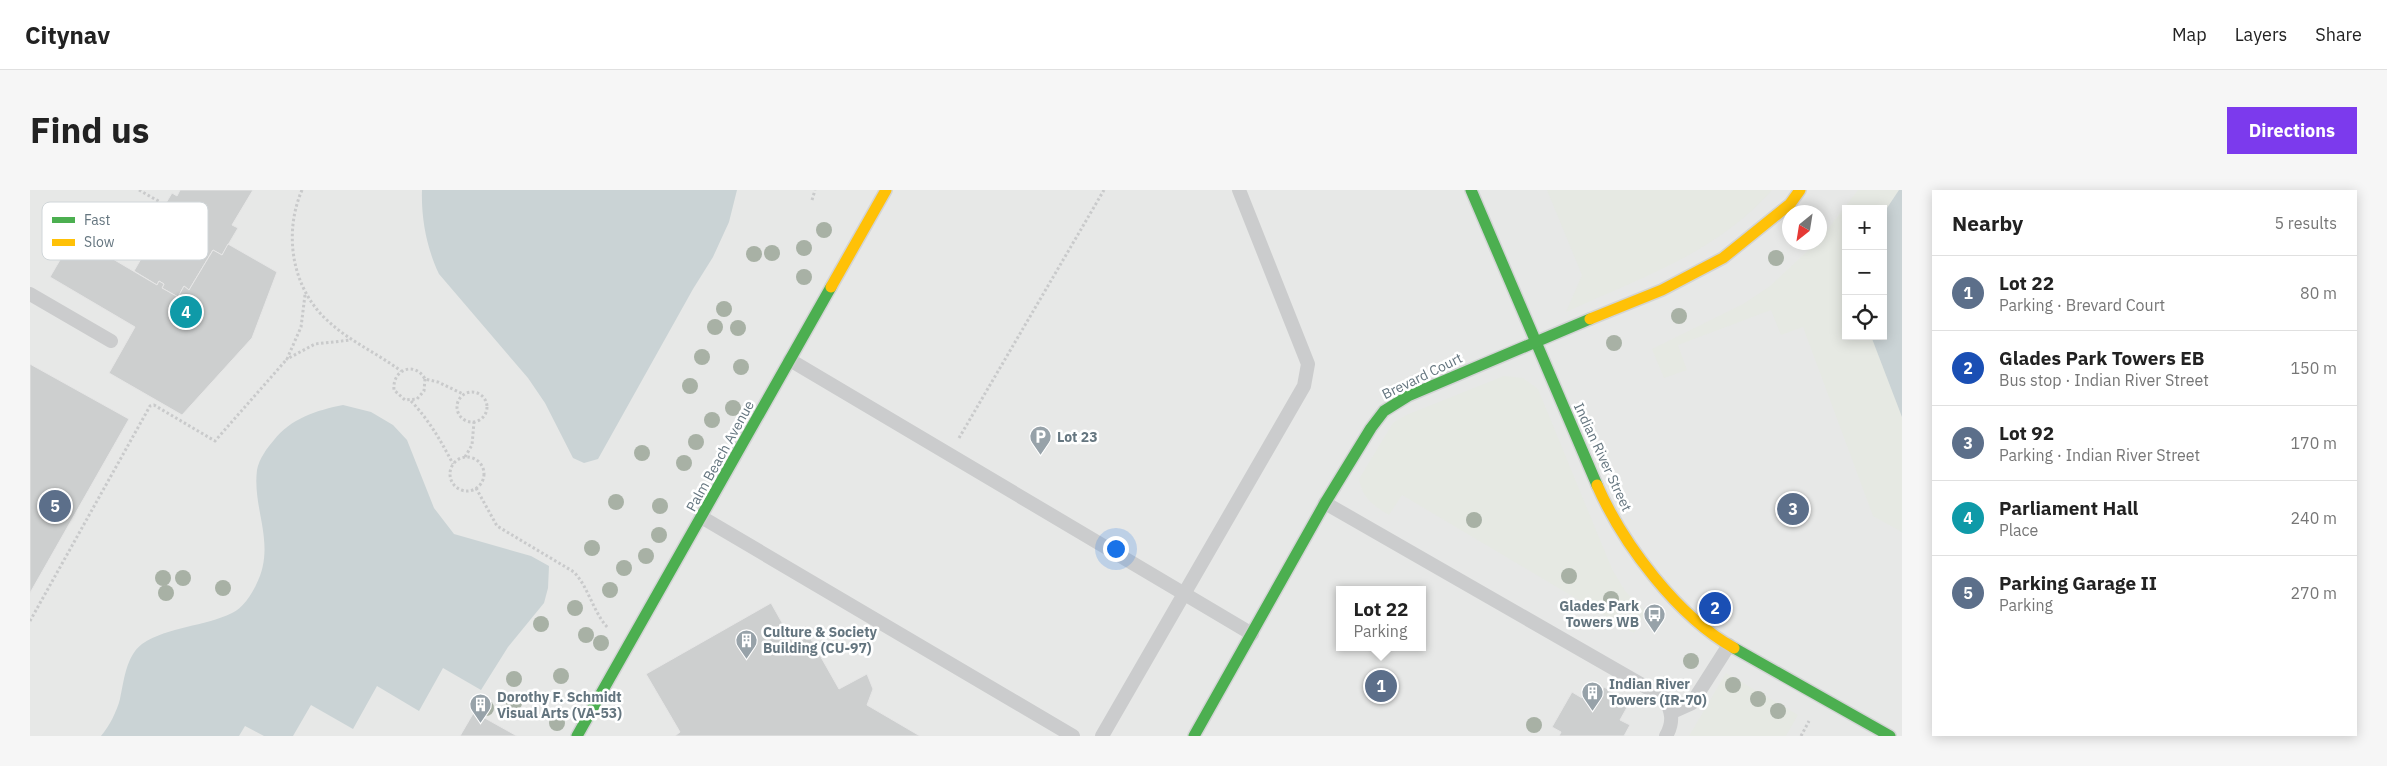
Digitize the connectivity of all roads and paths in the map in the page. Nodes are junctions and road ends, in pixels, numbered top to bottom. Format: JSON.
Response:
{"nodes":[{"id":1,"x":139,"y":190,"type":"edge"},
{"id":2,"x":302,"y":190,"type":"edge"},
{"id":3,"x":816,"y":190,"type":"edge"},
{"id":4,"x":886,"y":190,"type":"edge"},
{"id":5,"x":1104,"y":190,"type":"edge"},
{"id":6,"x":1239,"y":190,"type":"edge"},
{"id":7,"x":1471,"y":190,"type":"edge"},
{"id":8,"x":1800,"y":190,"type":"edge"},
{"id":9,"x":812,"y":200,"type":"dead end"},
{"id":10,"x":160,"y":202,"type":"dead end"},
{"id":11,"x":30,"y":294,"type":"edge"},
{"id":12,"x":305,"y":294,"type":"junction"},
{"id":13,"x":352,"y":340,"type":"junction"},
{"id":14,"x":111,"y":341,"type":"dead end"},
{"id":15,"x":1534,"y":341,"type":"junction"},
{"id":16,"x":287,"y":359,"type":"junction"},
{"id":17,"x":790,"y":360,"type":"junction"},
{"id":18,"x":401,"y":370,"type":"junction"},
{"id":19,"x":425,"y":379,"type":"junction"},
{"id":20,"x":463,"y":394,"type":"junction"},
{"id":21,"x":411,"y":401,"type":"junction"},
{"id":22,"x":474,"y":422,"type":"junction"},
{"id":23,"x":949,"y":455,"type":"junction"},
{"id":24,"x":465,"y":457,"type":"junction"},
{"id":25,"x":453,"y":464,"type":"junction"},
{"id":26,"x":476,"y":488,"type":"junction"},
{"id":27,"x":1325,"y":503,"type":"junction"},
{"id":28,"x":702,"y":518,"type":"junction"},
{"id":29,"x":1184,"y":595,"type":"junction"},
{"id":30,"x":30,"y":621,"type":"edge"},
{"id":31,"x":610,"y":630,"type":"dead end"},
{"id":32,"x":1252,"y":634,"type":"junction"},
{"id":33,"x":1729,"y":645,"type":"junction"},
{"id":34,"x":1672,"y":712,"type":"junction"},
{"id":35,"x":578,"y":736,"type":"edge"},
{"id":36,"x":1073,"y":736,"type":"edge"},
{"id":37,"x":1102,"y":736,"type":"edge"},
{"id":38,"x":1194,"y":736,"type":"edge"},
{"id":39,"x":1666,"y":736,"type":"edge"},
{"id":40,"x":1890,"y":736,"type":"edge"}],
"edges":[{"from":1,"to":10,"type":"path"},
{"from":2,"to":12,"type":"path"},
{"from":3,"to":9,"type":"path"},
{"from":4,"to":17,"type":"street","name":"Palm Beach Avenue"},
{"from":5,"to":23,"type":"path"},
{"from":6,"to":29,"type":"lane"},
{"from":7,"to":15,"type":"street","name":"Indian River Street"},
{"from":8,"to":15,"type":"street","name":"Brevard Court"},
{"from":11,"to":14,"type":"lane"},
{"from":12,"to":13,"type":"path"},
{"from":12,"to":16,"type":"path"},
{"from":13,"to":16,"type":"path"},
{"from":13,"to":18,"type":"path"},
{"from":15,"to":27,"type":"street","name":"Brevard Court"},
{"from":15,"to":33,"type":"street","name":"Indian River Street"},
{"from":16,"to":30,"type":"path"},
{"from":17,"to":23,"type":"lane"},
{"from":17,"to":28,"type":"street","name":"Palm Beach Avenue"},
{"from":18,"to":19,"type":"path"},
{"from":18,"to":21,"type":"path"},
{"from":19,"to":20,"type":"path"},
{"from":19,"to":21,"type":"path"},
{"from":20,"to":22,"type":"path"},
{"from":20,"to":22,"type":"path"},
{"from":21,"to":25,"type":"path"},
{"from":22,"to":24,"type":"path"},
{"from":23,"to":29,"type":"lane"},
{"from":24,"to":25,"type":"path"},
{"from":24,"to":26,"type":"path"},
{"from":25,"to":26,"type":"path"},
{"from":26,"to":31,"type":"path"},
{"from":27,"to":32,"type":"street","name":"Brevard Court"},
{"from":27,"to":34,"type":"lane"},
{"from":28,"to":35,"type":"street","name":"Palm Beach Avenue"},
{"from":28,"to":36,"type":"lane"},
{"from":29,"to":32,"type":"lane"},
{"from":29,"to":37,"type":"lane"},
{"from":32,"to":38,"type":"street","name":"Brevard Court"},
{"from":33,"to":34,"type":"lane"},
{"from":33,"to":40,"type":"street","name":"Indian River Street"},
{"from":34,"to":39,"type":"lane"}]}
